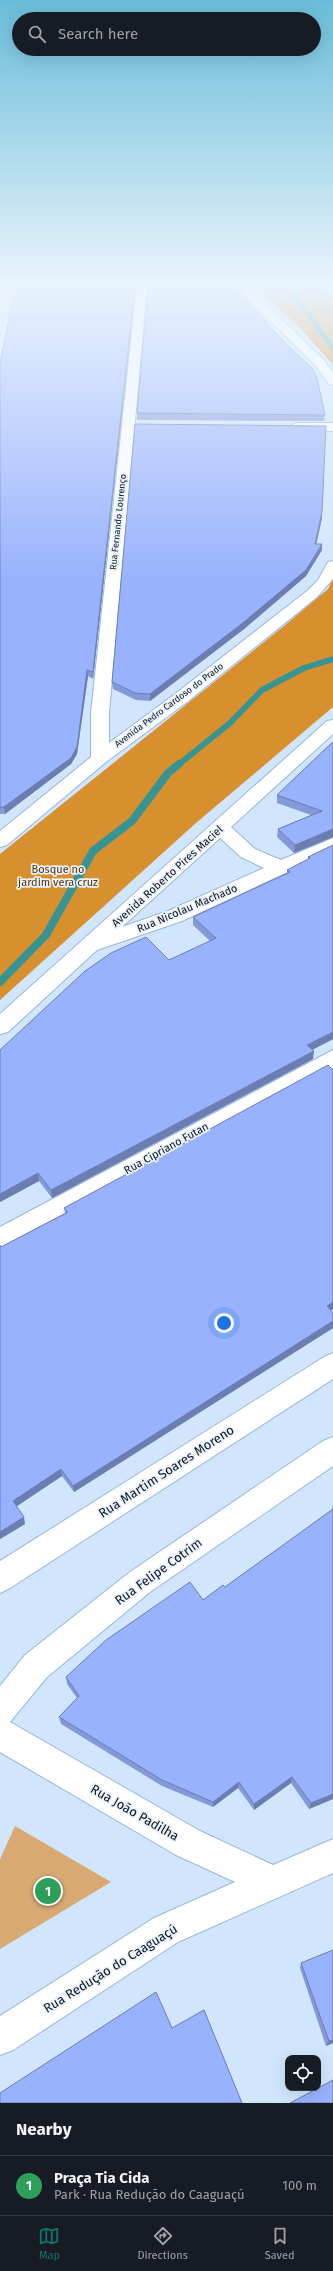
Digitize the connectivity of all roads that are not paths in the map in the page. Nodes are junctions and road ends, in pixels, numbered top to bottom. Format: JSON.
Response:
{"nodes":[{"id":1,"x":138,"y":384,"type":"edge"},
{"id":2,"x":333,"y":426,"type":"edge"},
{"id":3,"x":287,"y":427,"type":"edge"},
{"id":4,"x":333,"y":565,"type":"edge"},
{"id":5,"x":333,"y":725,"type":"edge"},
{"id":6,"x":100,"y":758,"type":"junction"},
{"id":7,"x":221,"y":827,"type":"junction"},
{"id":8,"x":0,"y":841,"type":"edge"},
{"id":9,"x":333,"y":844,"type":"edge"},
{"id":10,"x":283,"y":867,"type":"junction"},
{"id":11,"x":90,"y":946,"type":"junction"},
{"id":12,"x":0,"y":1026,"type":"edge"},
{"id":13,"x":333,"y":1058,"type":"edge"},
{"id":14,"x":0,"y":1239,"type":"edge"},
{"id":15,"x":333,"y":1365,"type":"edge"},
{"id":16,"x":333,"y":1450,"type":"edge"},
{"id":17,"x":0,"y":1578,"type":"edge"},
{"id":18,"x":0,"y":1711,"type":"edge"},
{"id":19,"x":0,"y":1734,"type":"edge"},
{"id":20,"x":333,"y":1856,"type":"edge"},
{"id":21,"x":274,"y":1882,"type":"junction"},
{"id":22,"x":0,"y":2037,"type":"edge"}],
"edges":[{"from":1,"to":6,"type":"street","name":"Rua Fernando Lourenço"},
{"from":2,"to":3,"type":"street"},
{"from":4,"to":6,"type":"street","name":"Avenida Pedro Cardoso do Prado"},
{"from":5,"to":7,"type":"street","name":"Avenida Roberto Pires Maciel"},
{"from":6,"to":8,"type":"street","name":"Avenida Pedro Cardoso do Prado"},
{"from":7,"to":10,"type":"street"},
{"from":7,"to":11,"type":"street","name":"Avenida Roberto Pires Maciel"},
{"from":9,"to":10,"type":"street","name":"Rua Nicolau Machado"},
{"from":10,"to":11,"type":"street","name":"Rua Nicolau Machado"},
{"from":11,"to":12,"type":"street","name":"Avenida Roberto Pires Maciel"},
{"from":13,"to":14,"type":"street","name":"Rua Cipriano Futan"},
{"from":15,"to":17,"type":"street","name":"Rua Martim Soares Moreno"},
{"from":16,"to":18,"type":"street","name":"Rua Felipe Cotrim"},
{"from":19,"to":21,"type":"street","name":"Rua João Padilha"},
{"from":20,"to":21,"type":"street","name":"Rua Redução do Caaguaçú"},
{"from":21,"to":22,"type":"street","name":"Rua Redução do Caaguaçú"}]}
